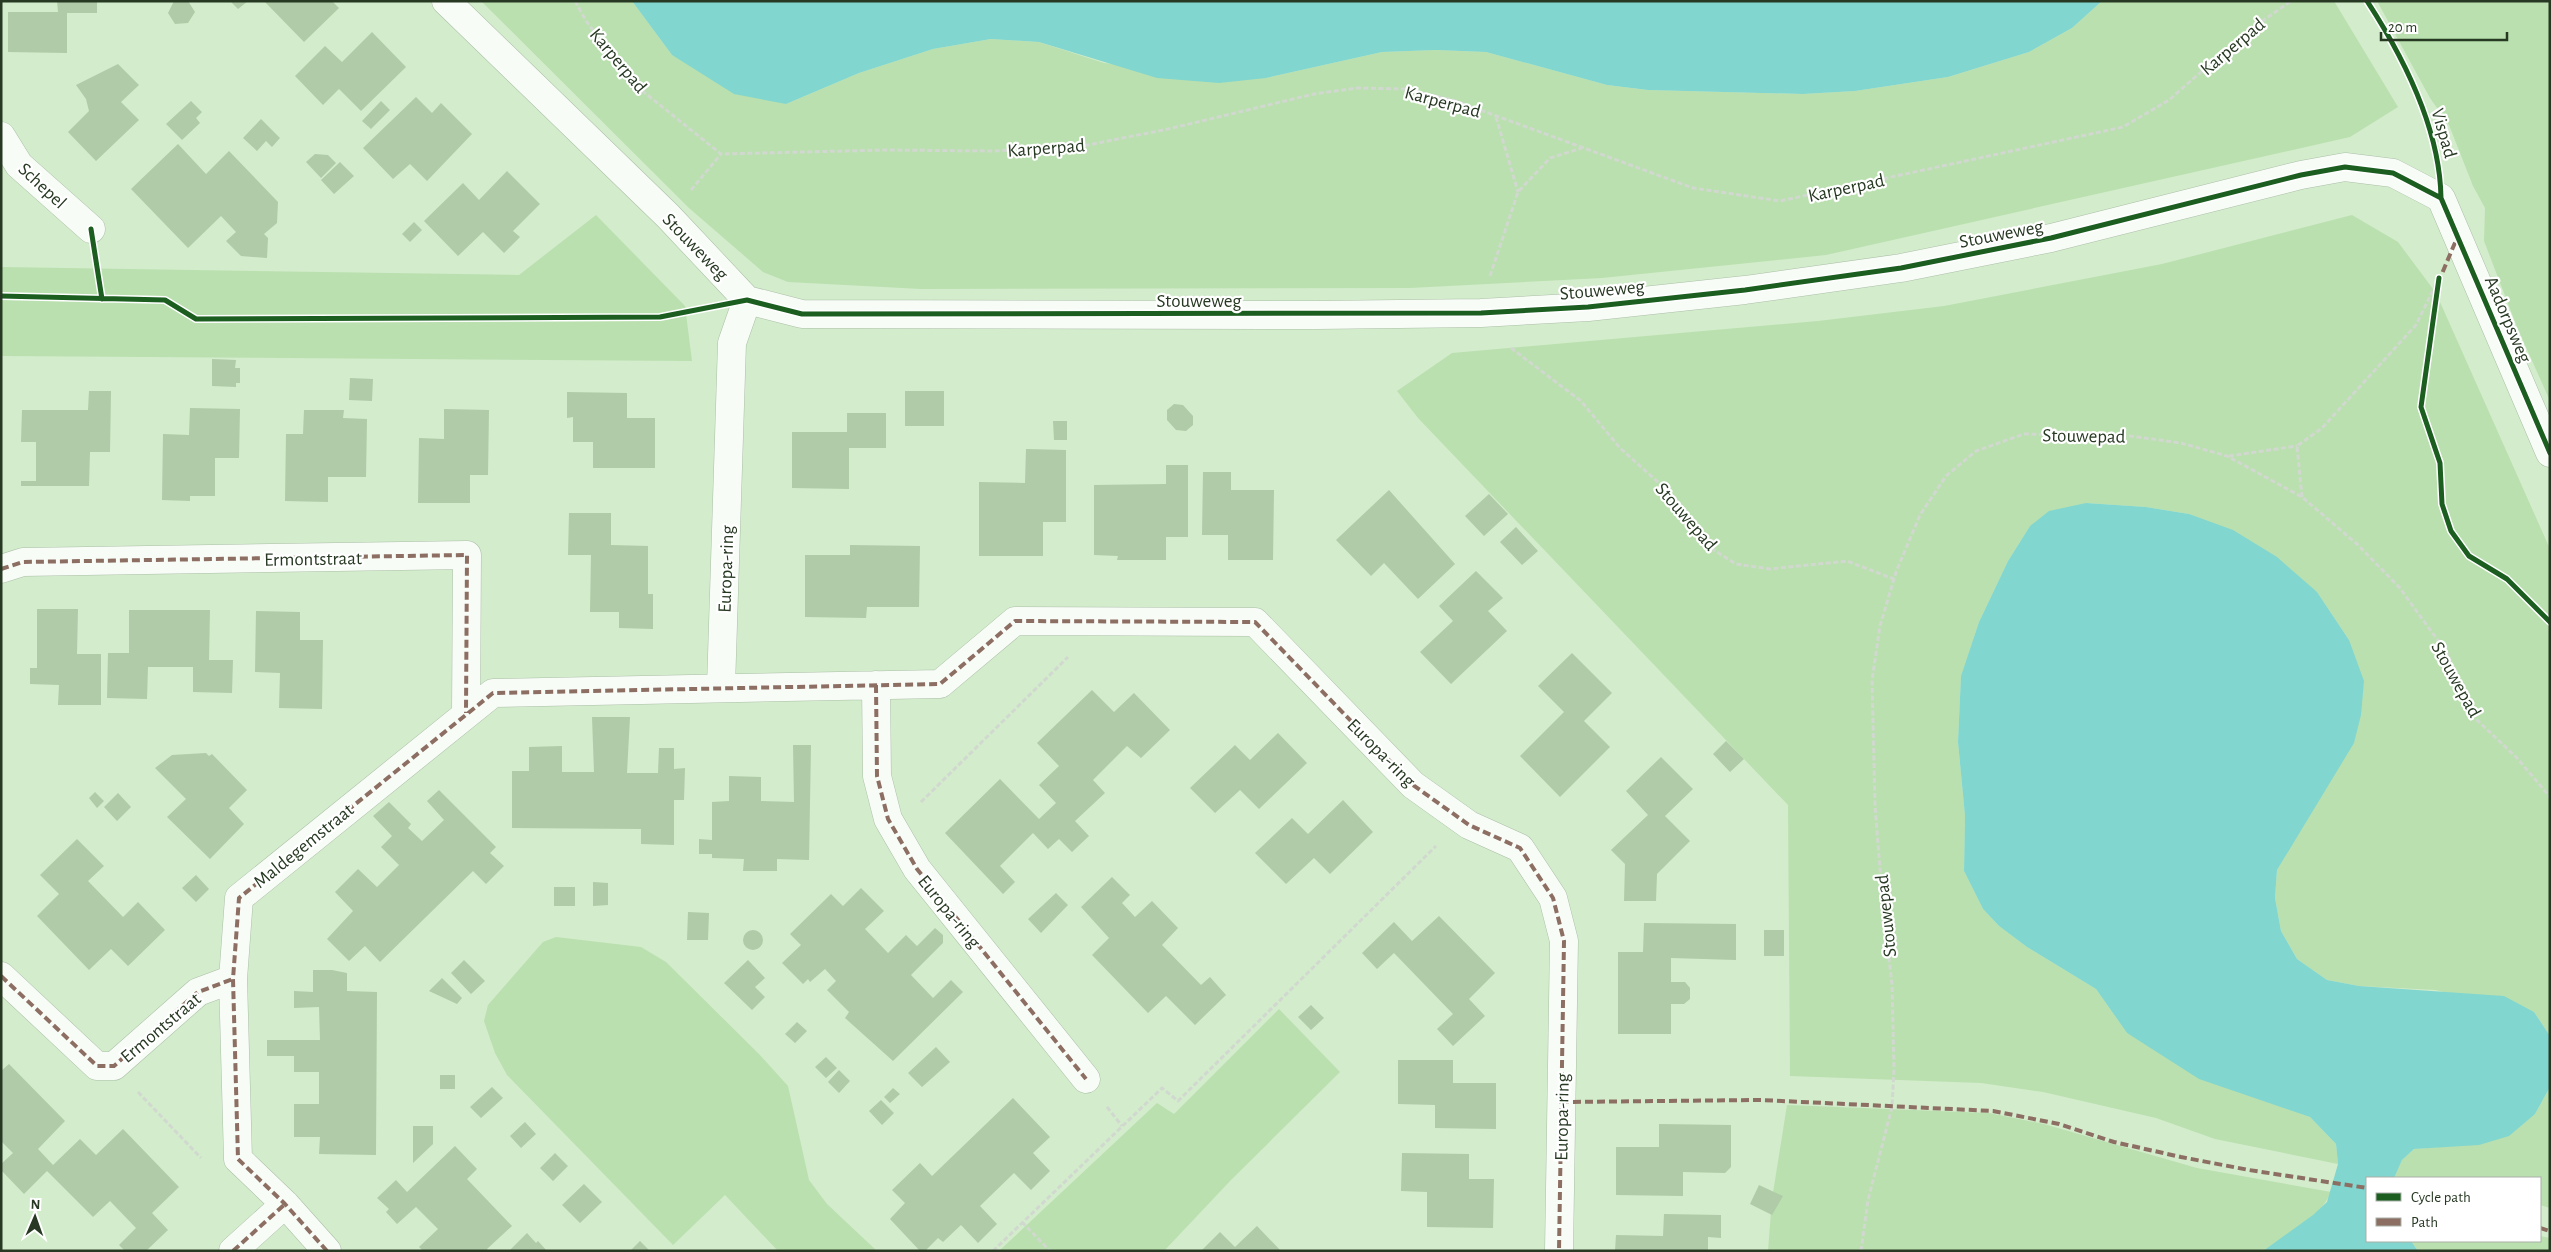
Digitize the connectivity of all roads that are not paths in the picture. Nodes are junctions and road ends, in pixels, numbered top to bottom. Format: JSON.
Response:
{"nodes":[{"id":1,"x":446,"y":1,"type":"edge"},
{"id":2,"x":1,"y":136,"type":"edge"},
{"id":3,"x":2441,"y":198,"type":"joint"},
{"id":4,"x":91,"y":229,"type":"dead end"},
{"id":5,"x":747,"y":300,"type":"junction"},
{"id":6,"x":2550,"y":453,"type":"edge"},
{"id":7,"x":1,"y":569,"type":"edge"},
{"id":8,"x":876,"y":685,"type":"junction"},
{"id":9,"x":721,"y":687,"type":"junction"},
{"id":10,"x":466,"y":713,"type":"junction"},
{"id":11,"x":1,"y":976,"type":"edge"},
{"id":12,"x":233,"y":979,"type":"junction"},
{"id":13,"x":1086,"y":1079,"type":"dead end"},
{"id":14,"x":284,"y":1204,"type":"junction"},
{"id":15,"x":233,"y":1251,"type":"edge"},
{"id":16,"x":327,"y":1251,"type":"edge"},
{"id":17,"x":1559,"y":1251,"type":"edge"}],
"edges":[{"from":1,"to":5,"type":"street","name":"Stouweweg"},
{"from":2,"to":4,"type":"street","name":"Schepel"},
{"from":3,"to":5,"type":"street","name":"Stouweweg"},
{"from":3,"to":6,"type":"street","name":"Aadorpsweg"},
{"from":5,"to":9,"type":"street","name":"Europa-ring"},
{"from":7,"to":10,"type":"street","name":"Ermontstraat"},
{"from":8,"to":9,"type":"street","name":"Europa-ring"},
{"from":8,"to":13,"type":"street","name":"Europa-ring"},
{"from":8,"to":17,"type":"street","name":"Europa-ring"},
{"from":9,"to":10,"type":"street","name":"Maldegemstraat"},
{"from":10,"to":12,"type":"street","name":"Maldegemstraat"},
{"from":11,"to":12,"type":"street","name":"Ermontstraat"},
{"from":12,"to":14,"type":"street","name":"Maldegemstraat"},
{"from":14,"to":15,"type":"street"},
{"from":14,"to":16,"type":"street"}]}
